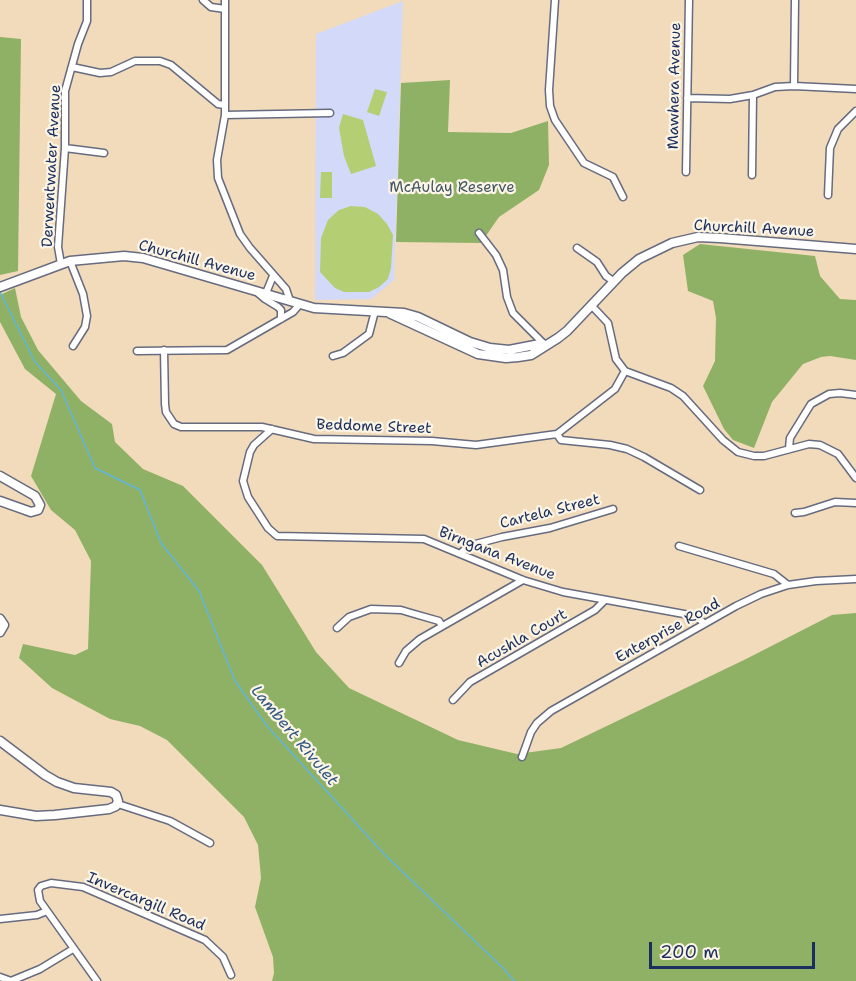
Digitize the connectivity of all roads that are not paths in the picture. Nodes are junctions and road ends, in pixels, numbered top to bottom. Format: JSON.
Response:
{"nodes":[{"id":1,"x":87,"y":0,"type":"edge"},
{"id":2,"x":203,"y":0,"type":"edge"},
{"id":3,"x":225,"y":0,"type":"edge"},
{"id":4,"x":555,"y":0,"type":"edge"},
{"id":5,"x":689,"y":0,"type":"edge"},
{"id":6,"x":795,"y":0,"type":"edge"},
{"id":7,"x":225,"y":9,"type":"junction"},
{"id":8,"x":72,"y":67,"type":"junction"},
{"id":9,"x":794,"y":86,"type":"junction"},
{"id":10,"x":856,"y":89,"type":"edge"},
{"id":11,"x":753,"y":94,"type":"junction"},
{"id":12,"x":687,"y":98,"type":"junction"},
{"id":13,"x":224,"y":105,"type":"junction"},
{"id":14,"x":856,"y":111,"type":"edge"},
{"id":15,"x":330,"y":113,"type":"dead end"},
{"id":16,"x":225,"y":115,"type":"junction"},
{"id":17,"x":65,"y":148,"type":"junction"},
{"id":18,"x":104,"y":153,"type":"dead end"},
{"id":19,"x":686,"y":172,"type":"dead end"},
{"id":20,"x":752,"y":175,"type":"dead end"},
{"id":21,"x":828,"y":195,"type":"dead end"},
{"id":22,"x":623,"y":197,"type":"dead end"},
{"id":23,"x":479,"y":233,"type":"dead end"},
{"id":24,"x":577,"y":248,"type":"dead end"},
{"id":25,"x":856,"y":249,"type":"edge"},
{"id":26,"x":66,"y":263,"type":"junction"},
{"id":27,"x":273,"y":276,"type":"junction"},
{"id":28,"x":613,"y":281,"type":"junction"},
{"id":29,"x":1,"y":286,"type":"edge"},
{"id":30,"x":256,"y":291,"type":"junction"},
{"id":31,"x":266,"y":293,"type":"junction"},
{"id":32,"x":290,"y":301,"type":"junction"},
{"id":33,"x":300,"y":304,"type":"junction"},
{"id":34,"x":591,"y":305,"type":"junction"},
{"id":35,"x":375,"y":311,"type":"junction"},
{"id":36,"x":281,"y":319,"type":"junction"},
{"id":37,"x":546,"y":345,"type":"junction"},
{"id":38,"x":73,"y":346,"type":"dead end"},
{"id":39,"x":164,"y":350,"type":"junction"},
{"id":40,"x":137,"y":351,"type":"dead end"},
{"id":41,"x":333,"y":356,"type":"dead end"},
{"id":42,"x":625,"y":371,"type":"junction"},
{"id":43,"x":856,"y":395,"type":"edge"},
{"id":44,"x":272,"y":429,"type":"junction"},
{"id":45,"x":556,"y":434,"type":"junction"},
{"id":46,"x":789,"y":448,"type":"junction"},
{"id":47,"x":0,"y":476,"type":"edge"},
{"id":48,"x":856,"y":478,"type":"edge"},
{"id":49,"x":700,"y":490,"type":"dead end"},
{"id":50,"x":0,"y":501,"type":"edge"},
{"id":51,"x":856,"y":503,"type":"edge"},
{"id":52,"x":614,"y":509,"type":"dead end"},
{"id":53,"x":795,"y":513,"type":"dead end"},
{"id":54,"x":679,"y":546,"type":"dead end"},
{"id":55,"x":461,"y":553,"type":"junction"},
{"id":56,"x":856,"y":579,"type":"edge"},
{"id":57,"x":523,"y":580,"type":"junction"},
{"id":58,"x":788,"y":585,"type":"junction"},
{"id":59,"x":604,"y":600,"type":"junction"},
{"id":60,"x":0,"y":619,"type":"edge"},
{"id":61,"x":704,"y":623,"type":"junction"},
{"id":62,"x":442,"y":626,"type":"junction"},
{"id":63,"x":337,"y":628,"type":"dead end"},
{"id":64,"x":0,"y":632,"type":"edge"},
{"id":65,"x":399,"y":663,"type":"dead end"},
{"id":66,"x":453,"y":700,"type":"dead end"},
{"id":67,"x":0,"y":741,"type":"edge"},
{"id":68,"x":522,"y":757,"type":"dead end"},
{"id":69,"x":118,"y":804,"type":"junction"},
{"id":70,"x":0,"y":810,"type":"edge"},
{"id":71,"x":210,"y":843,"type":"dead end"},
{"id":72,"x":46,"y":911,"type":"junction"},
{"id":73,"x":0,"y":918,"type":"edge"},
{"id":74,"x":73,"y":949,"type":"junction"},
{"id":75,"x":231,"y":975,"type":"dead end"},
{"id":76,"x":0,"y":977,"type":"edge"},
{"id":77,"x":11,"y":981,"type":"edge"},
{"id":78,"x":97,"y":981,"type":"edge"}],
"edges":[{"from":1,"to":8,"type":"street","name":"Derwentwater Avenue"},
{"from":2,"to":7,"type":"street"},
{"from":3,"to":7,"type":"street"},
{"from":4,"to":22,"type":"street"},
{"from":5,"to":12,"type":"street","name":"Mawhera Avenue"},
{"from":6,"to":9,"type":"street"},
{"from":7,"to":13,"type":"street"},
{"from":8,"to":13,"type":"street"},
{"from":8,"to":17,"type":"street","name":"Derwentwater Avenue"},
{"from":9,"to":10,"type":"street"},
{"from":9,"to":11,"type":"street"},
{"from":11,"to":12,"type":"street"},
{"from":11,"to":20,"type":"street"},
{"from":12,"to":19,"type":"street","name":"Mawhera Avenue"},
{"from":13,"to":16,"type":"street"},
{"from":14,"to":21,"type":"street"},
{"from":15,"to":16,"type":"street"},
{"from":16,"to":27,"type":"street"},
{"from":17,"to":18,"type":"street"},
{"from":17,"to":26,"type":"street","name":"Derwentwater Avenue"},
{"from":23,"to":37,"type":"street"},
{"from":24,"to":28,"type":"street"},
{"from":25,"to":28,"type":"street","name":"Churchill Avenue"},
{"from":26,"to":29,"type":"street","name":"Churchill Avenue"},
{"from":26,"to":30,"type":"street","name":"Churchill Avenue"},
{"from":26,"to":38,"type":"street","name":"Derwentwater Avenue"},
{"from":27,"to":31,"type":"street"},
{"from":27,"to":32,"type":"street"},
{"from":28,"to":34,"type":"street","name":"Churchill Avenue"},
{"from":30,"to":31,"type":"street","name":"Churchill Avenue"},
{"from":30,"to":36,"type":"street"},
{"from":31,"to":32,"type":"street","name":"Churchill Avenue"},
{"from":32,"to":33,"type":"street","name":"Churchill Avenue"},
{"from":33,"to":35,"type":"street","name":"Churchill Avenue"},
{"from":33,"to":36,"type":"street"},
{"from":34,"to":37,"type":"street","name":"Churchill Avenue"},
{"from":34,"to":42,"type":"street"},
{"from":35,"to":37,"type":"street","name":"Churchill Avenue"},
{"from":35,"to":41,"type":"street"},
{"from":36,"to":39,"type":"street"},
{"from":39,"to":40,"type":"street"},
{"from":39,"to":44,"type":"street","name":"Beddome Street"},
{"from":42,"to":45,"type":"street"},
{"from":42,"to":46,"type":"street"},
{"from":43,"to":46,"type":"street"},
{"from":44,"to":45,"type":"street","name":"Beddome Street"},
{"from":44,"to":55,"type":"street","name":"Birngana Avenue"},
{"from":45,"to":49,"type":"street"},
{"from":46,"to":48,"type":"street"},
{"from":47,"to":50,"type":"street"},
{"from":51,"to":53,"type":"street"},
{"from":52,"to":55,"type":"street","name":"Cartela Street"},
{"from":54,"to":58,"type":"street"},
{"from":55,"to":57,"type":"street","name":"Birngana Avenue"},
{"from":56,"to":58,"type":"street","name":"Enterprise Road"},
{"from":57,"to":59,"type":"street","name":"Birngana Avenue"},
{"from":57,"to":62,"type":"street"},
{"from":58,"to":61,"type":"street","name":"Enterprise Road"},
{"from":59,"to":61,"type":"street","name":"Birngana Avenue"},
{"from":59,"to":66,"type":"street","name":"Acushla Court"},
{"from":60,"to":64,"type":"street"},
{"from":61,"to":68,"type":"street","name":"Enterprise Road"},
{"from":62,"to":63,"type":"street"},
{"from":62,"to":65,"type":"street"},
{"from":67,"to":69,"type":"street"},
{"from":69,"to":70,"type":"street"},
{"from":69,"to":71,"type":"street"},
{"from":72,"to":73,"type":"street"},
{"from":72,"to":74,"type":"street","name":"Invercargill Road"},
{"from":72,"to":75,"type":"street","name":"Invercargill Road"},
{"from":74,"to":77,"type":"street"},
{"from":74,"to":78,"type":"street","name":"Invercargill Road"},
{"from":76,"to":77,"type":"street"}]}
